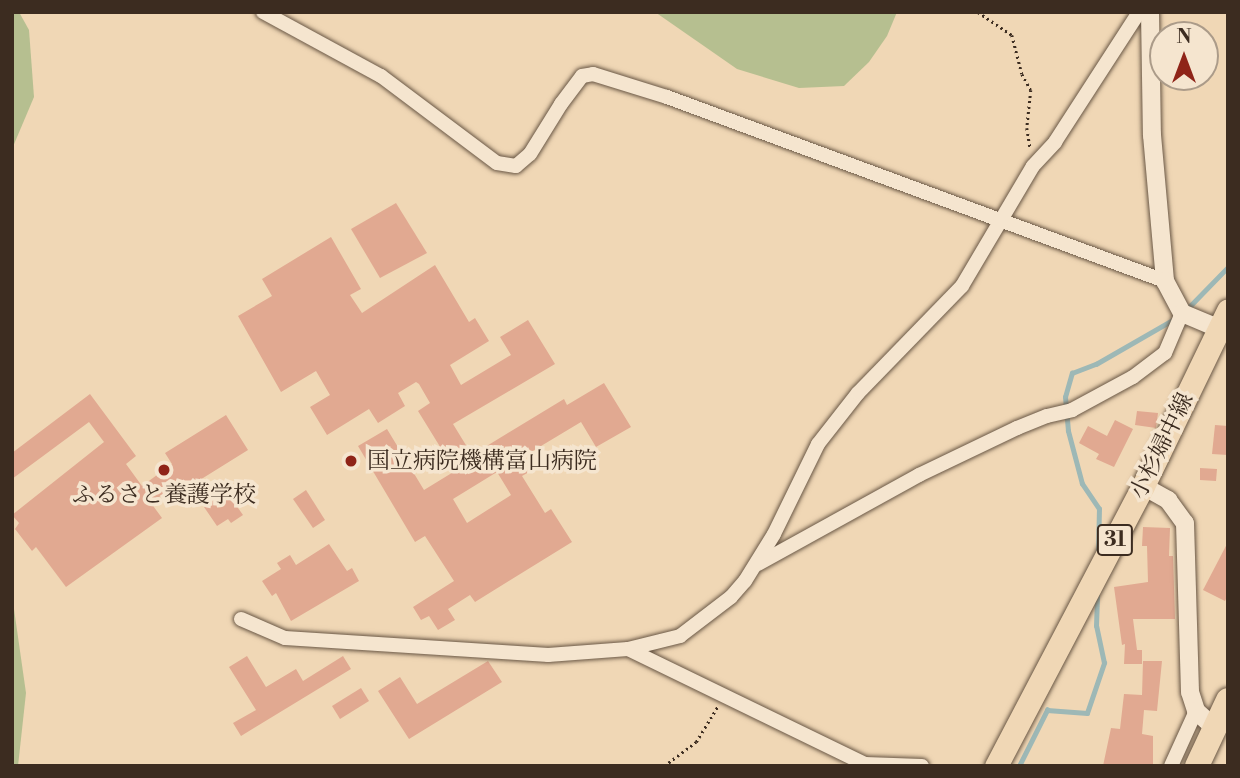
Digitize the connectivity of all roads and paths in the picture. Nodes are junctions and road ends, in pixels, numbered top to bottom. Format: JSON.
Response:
{"nodes":[{"id":1,"x":263,"y":12,"type":"edge"},
{"id":2,"x":978,"y":12,"type":"edge"},
{"id":3,"x":1139,"y":12,"type":"edge"},
{"id":4,"x":1150,"y":12,"type":"edge"},
{"id":5,"x":1033,"y":166,"type":"junction"},
{"id":6,"x":1000,"y":218,"type":"junction"},
{"id":7,"x":1165,"y":281,"type":"junction"},
{"id":8,"x":1182,"y":313,"type":"junction"},
{"id":9,"x":1224,"y":320,"type":"edge"},
{"id":10,"x":1143,"y":486,"type":"junction"},
{"id":11,"x":757,"y":564,"type":"junction"},
{"id":12,"x":241,"y":619,"type":"dead end"},
{"id":13,"x":628,"y":649,"type":"junction"},
{"id":14,"x":725,"y":694,"type":"junction"},
{"id":15,"x":1228,"y":700,"type":"edge"},
{"id":16,"x":1213,"y":725,"type":"edge"},
{"id":17,"x":664,"y":766,"type":"edge"},
{"id":18,"x":922,"y":766,"type":"edge"},
{"id":19,"x":996,"y":766,"type":"edge"},
{"id":20,"x":1171,"y":766,"type":"edge"},
{"id":21,"x":1197,"y":766,"type":"edge"}],
"edges":[{"from":1,"to":6,"type":"street"},
{"from":2,"to":5,"type":"path"},
{"from":3,"to":5,"type":"street"},
{"from":4,"to":7,"type":"street"},
{"from":5,"to":6,"type":"street"},
{"from":6,"to":7,"type":"street"},
{"from":6,"to":11,"type":"street"},
{"from":7,"to":8,"type":"street"},
{"from":8,"to":9,"type":"street"},
{"from":8,"to":11,"type":"street"},
{"from":9,"to":10,"type":"main road","name":"小杉婦中線","number":"31"},
{"from":10,"to":16,"type":"street"},
{"from":10,"to":19,"type":"main road","name":"小杉婦中線","number":"31"},
{"from":11,"to":13,"type":"street"},
{"from":12,"to":13,"type":"street"},
{"from":13,"to":14,"type":"street"},
{"from":14,"to":17,"type":"path"},
{"from":14,"to":18,"type":"street"},
{"from":15,"to":16,"type":"highway"},
{"from":16,"to":20,"type":"street"},
{"from":16,"to":21,"type":"highway"}]}
